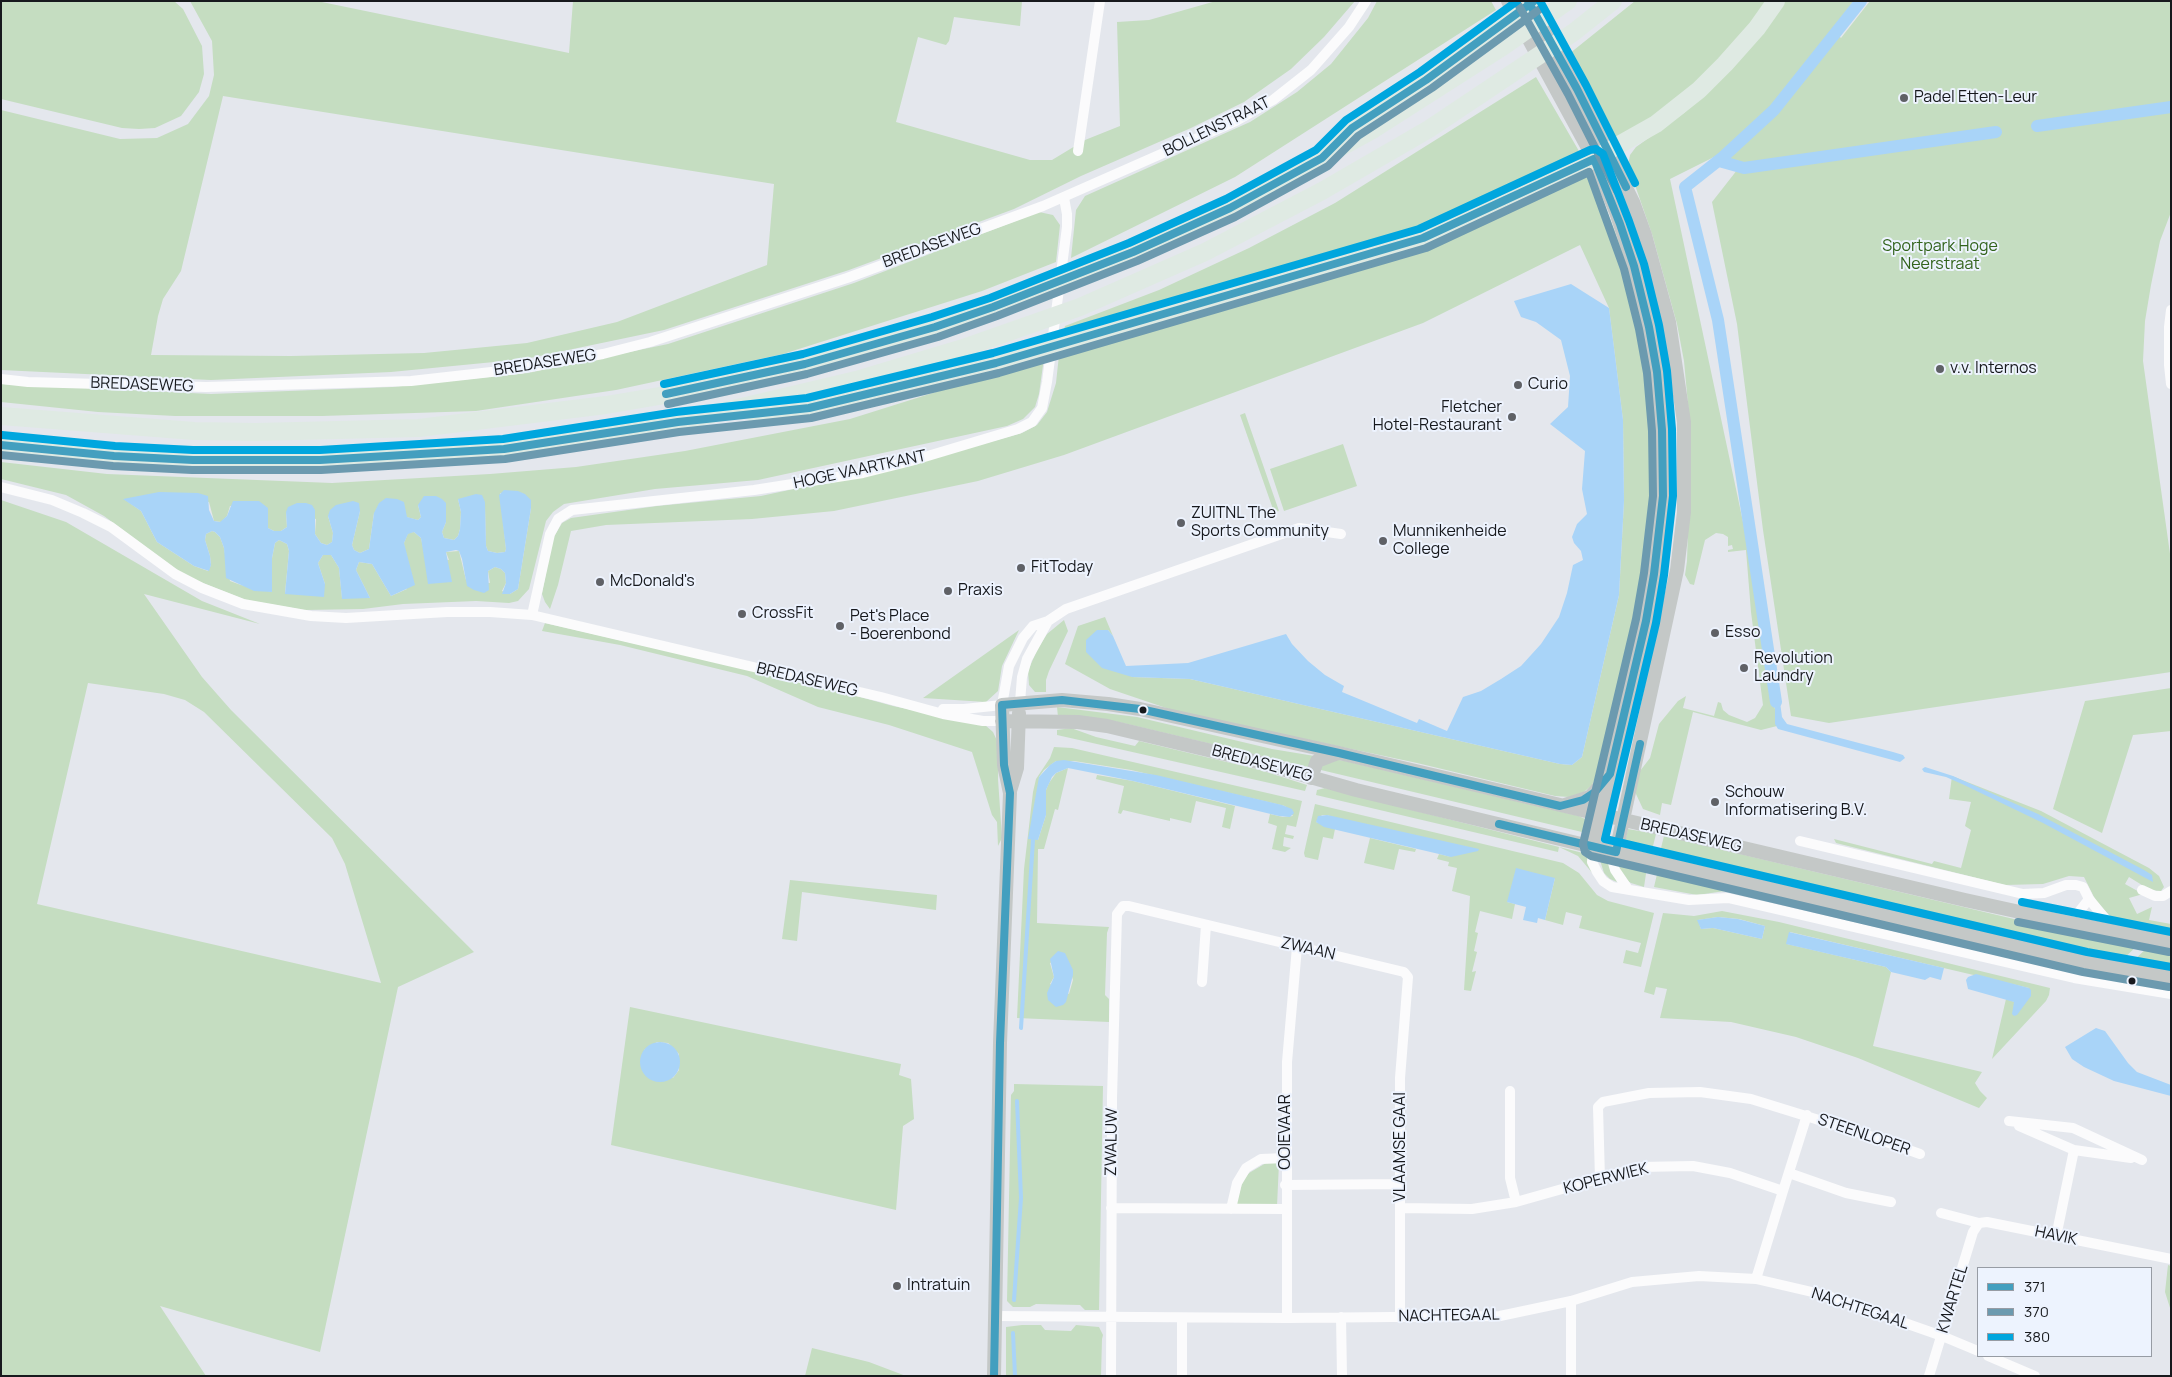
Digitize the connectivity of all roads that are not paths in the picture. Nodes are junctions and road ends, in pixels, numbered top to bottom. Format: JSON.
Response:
{"nodes":[{"id":1,"x":1100,"y":1,"type":"edge"},
{"id":2,"x":1366,"y":1,"type":"edge"},
{"id":3,"x":1508,"y":1,"type":"edge"},
{"id":4,"x":1528,"y":1,"type":"edge"},
{"id":5,"x":1534,"y":1,"type":"edge"},
{"id":6,"x":1568,"y":1,"type":"edge"},
{"id":7,"x":1613,"y":1,"type":"edge"},
{"id":8,"x":1776,"y":1,"type":"edge"},
{"id":9,"x":1078,"y":151,"type":"dead end"},
{"id":10,"x":1602,"y":155,"type":"junction"},
{"id":11,"x":1322,"y":158,"type":"junction"},
{"id":12,"x":1064,"y":198,"type":"junction"},
{"id":13,"x":2171,"y":310,"type":"edge"},
{"id":14,"x":2170,"y":365,"type":"edge"},
{"id":15,"x":1,"y":379,"type":"edge"},
{"id":16,"x":2171,"y":384,"type":"edge"},
{"id":17,"x":1,"y":416,"type":"edge"},
{"id":18,"x":678,"y":422,"type":"junction"},
{"id":19,"x":1,"y":445,"type":"edge"},
{"id":20,"x":1,"y":487,"type":"edge"},
{"id":21,"x":1341,"y":534,"type":"dead end"},
{"id":22,"x":532,"y":615,"type":"junction"},
{"id":23,"x":1048,"y":620,"type":"junction"},
{"id":24,"x":1020,"y":702,"type":"junction"},
{"id":25,"x":1002,"y":705,"type":"junction"},
{"id":26,"x":927,"y":709,"type":"junction"},
{"id":27,"x":1019,"y":720,"type":"junction"},
{"id":28,"x":1002,"y":721,"type":"junction"},
{"id":29,"x":1339,"y":753,"type":"junction"},
{"id":30,"x":1610,"y":774,"type":"junction"},
{"id":31,"x":1312,"y":778,"type":"junction"},
{"id":32,"x":1010,"y":793,"type":"junction"},
{"id":33,"x":1560,"y":806,"type":"junction"},
{"id":34,"x":1600,"y":815,"type":"junction"},
{"id":35,"x":1624,"y":820,"type":"junction"},
{"id":36,"x":1800,"y":841,"type":"dead end"},
{"id":37,"x":1593,"y":846,"type":"junction"},
{"id":38,"x":1616,"y":852,"type":"junction"},
{"id":39,"x":1628,"y":889,"type":"junction"},
{"id":40,"x":2142,"y":890,"type":"dead end"},
{"id":41,"x":2171,"y":892,"type":"edge"},
{"id":42,"x":2088,"y":899,"type":"junction"},
{"id":43,"x":1119,"y":910,"type":"joint"},
{"id":44,"x":2070,"y":923,"type":"junction"},
{"id":45,"x":1206,"y":925,"type":"junction"},
{"id":46,"x":2116,"y":932,"type":"junction"},
{"id":47,"x":2171,"y":942,"type":"edge"},
{"id":48,"x":1297,"y":946,"type":"junction"},
{"id":49,"x":1408,"y":977,"type":"joint"},
{"id":50,"x":2171,"y":977,"type":"edge"},
{"id":51,"x":1202,"y":982,"type":"dead end"},
{"id":52,"x":2171,"y":994,"type":"edge"},
{"id":53,"x":1510,"y":1091,"type":"dead end"},
{"id":54,"x":1807,"y":1115,"type":"junction"},
{"id":55,"x":2074,"y":1150,"type":"junction"},
{"id":56,"x":1920,"y":1154,"type":"dead end"},
{"id":57,"x":1286,"y":1158,"type":"junction"},
{"id":58,"x":1789,"y":1173,"type":"junction"},
{"id":59,"x":1600,"y":1179,"type":"junction"},
{"id":60,"x":1400,"y":1184,"type":"junction"},
{"id":61,"x":1286,"y":1185,"type":"junction"},
{"id":62,"x":1783,"y":1191,"type":"junction"},
{"id":63,"x":1516,"y":1202,"type":"junction"},
{"id":64,"x":1890,"y":1202,"type":"dead end"},
{"id":65,"x":1111,"y":1208,"type":"junction"},
{"id":66,"x":1401,"y":1208,"type":"junction"},
{"id":67,"x":1231,"y":1209,"type":"junction"},
{"id":68,"x":1285,"y":1209,"type":"junction"},
{"id":69,"x":1941,"y":1213,"type":"dead end"},
{"id":70,"x":1979,"y":1223,"type":"junction"},
{"id":71,"x":2056,"y":1237,"type":"junction"},
{"id":72,"x":2171,"y":1260,"type":"edge"},
{"id":73,"x":1756,"y":1279,"type":"junction"},
{"id":74,"x":1571,"y":1301,"type":"junction"},
{"id":75,"x":994,"y":1316,"type":"junction"},
{"id":76,"x":1111,"y":1317,"type":"junction"},
{"id":77,"x":1341,"y":1317,"type":"junction"},
{"id":78,"x":1182,"y":1318,"type":"junction"},
{"id":79,"x":1286,"y":1318,"type":"junction"},
{"id":80,"x":1400,"y":1318,"type":"junction"},
{"id":81,"x":1942,"y":1336,"type":"junction"},
{"id":82,"x":1977,"y":1351,"type":"edge"},
{"id":83,"x":1990,"y":1357,"type":"edge"},
{"id":84,"x":994,"y":1376,"type":"edge"},
{"id":85,"x":1112,"y":1376,"type":"edge"},
{"id":86,"x":1182,"y":1376,"type":"edge"},
{"id":87,"x":1342,"y":1376,"type":"edge"},
{"id":88,"x":1571,"y":1376,"type":"edge"},
{"id":89,"x":1929,"y":1376,"type":"edge"},
{"id":90,"x":2035,"y":1376,"type":"edge"}],
"edges":[{"from":1,"to":9,"type":"street"},
{"from":2,"to":12,"type":"street","name":"BOLLENSTRAAT"},
{"from":3,"to":10,"type":"main road"},
{"from":4,"to":10,"type":"main road"},
{"from":5,"to":11,"type":"highway"},
{"from":6,"to":11,"type":"highway"},
{"from":7,"to":18,"type":"highway"},
{"from":8,"to":10,"type":"highway"},
{"from":10,"to":18,"type":"highway"},
{"from":10,"to":30,"type":"main road"},
{"from":10,"to":35,"type":"main road"},
{"from":11,"to":17,"type":"highway"},
{"from":12,"to":15,"type":"street","name":"BREDASEWEG"},
{"from":12,"to":22,"type":"street","name":"HOGE VAARTKANT"},
{"from":13,"to":14,"type":"street"},
{"from":14,"to":16,"type":"street"},
{"from":18,"to":19,"type":"highway"},
{"from":20,"to":22,"type":"street","name":"BREDASEWEG"},
{"from":21,"to":23,"type":"street"},
{"from":22,"to":26,"type":"street","name":"BREDASEWEG"},
{"from":23,"to":24,"type":"street"},
{"from":23,"to":25,"type":"street"},
{"from":24,"to":25,"type":"main road","name":"BREDASEWEG"},
{"from":24,"to":27,"type":"main road"},
{"from":24,"to":29,"type":"main road","name":"BREDASEWEG"},
{"from":25,"to":26,"type":"street","name":"BREDASEWEG"},
{"from":25,"to":28,"type":"main road"},
{"from":26,"to":28,"type":"street","name":"BREDASEWEG"},
{"from":27,"to":28,"type":"main road","name":"BREDASEWEG"},
{"from":27,"to":31,"type":"main road","name":"BREDASEWEG"},
{"from":27,"to":32,"type":"main road"},
{"from":28,"to":32,"type":"main road"},
{"from":29,"to":31,"type":"main road"},
{"from":29,"to":33,"type":"main road","name":"BREDASEWEG"},
{"from":30,"to":33,"type":"main road"},
{"from":30,"to":34,"type":"main road"},
{"from":31,"to":37,"type":"main road","name":"BREDASEWEG"},
{"from":32,"to":75,"type":"main road"},
{"from":33,"to":34,"type":"main road","name":"BREDASEWEG"},
{"from":34,"to":35,"type":"main road","name":"BREDASEWEG"},
{"from":34,"to":37,"type":"main road"},
{"from":35,"to":38,"type":"main road"},
{"from":35,"to":44,"type":"main road","name":"BREDASEWEG"},
{"from":36,"to":42,"type":"street"},
{"from":37,"to":38,"type":"main road","name":"BREDASEWEG"},
{"from":37,"to":39,"type":"street"},
{"from":38,"to":39,"type":"street"},
{"from":38,"to":50,"type":"main road","name":"BREDASEWEG"},
{"from":39,"to":52,"type":"street"},
{"from":40,"to":41,"type":"street"},
{"from":42,"to":44,"type":"street"},
{"from":42,"to":46,"type":"street"},
{"from":43,"to":45,"type":"street","name":"ZWAAN"},
{"from":43,"to":65,"type":"street","name":"ZWALUW"},
{"from":44,"to":46,"type":"main road","name":"BREDASEWEG"},
{"from":45,"to":48,"type":"street","name":"ZWAAN"},
{"from":45,"to":51,"type":"street"},
{"from":46,"to":47,"type":"main road","name":"BREDASEWEG"},
{"from":48,"to":49,"type":"street","name":"ZWAAN"},
{"from":48,"to":57,"type":"street","name":"OOIEVAAR"},
{"from":49,"to":60,"type":"street","name":"VLAAMSE GAAI"},
{"from":53,"to":63,"type":"street"},
{"from":54,"to":56,"type":"street","name":"STEENLOPER"},
{"from":54,"to":58,"type":"street","name":"STEENLOPER"},
{"from":54,"to":59,"type":"street","name":"STEENLOPER"},
{"from":55,"to":55,"type":"street"},
{"from":55,"to":71,"type":"street"},
{"from":57,"to":61,"type":"street","name":"OOIEVAAR"},
{"from":57,"to":67,"type":"street"},
{"from":58,"to":62,"type":"street","name":"STEENLOPER"},
{"from":58,"to":64,"type":"street"},
{"from":59,"to":62,"type":"street","name":"KOPERWIEK"},
{"from":59,"to":63,"type":"street","name":"KOPERWIEK"},
{"from":60,"to":61,"type":"street"},
{"from":60,"to":66,"type":"street","name":"VLAAMSE GAAI"},
{"from":61,"to":68,"type":"street","name":"OOIEVAAR"},
{"from":62,"to":73,"type":"street"},
{"from":63,"to":66,"type":"street","name":"KOPERWIEK"},
{"from":65,"to":67,"type":"street"},
{"from":65,"to":76,"type":"street","name":"ZWALUW"},
{"from":66,"to":80,"type":"street","name":"VLAAMSE GAAI"},
{"from":67,"to":68,"type":"street"},
{"from":68,"to":79,"type":"street","name":"OOIEVAAR"},
{"from":69,"to":70,"type":"street","name":"HAVIK"},
{"from":70,"to":71,"type":"street","name":"HAVIK"},
{"from":70,"to":81,"type":"street","name":"KWARTEL"},
{"from":71,"to":72,"type":"street","name":"HAVIK"},
{"from":73,"to":74,"type":"street","name":"NACHTEGAAL"},
{"from":73,"to":81,"type":"street","name":"NACHTEGAAL"},
{"from":74,"to":80,"type":"street","name":"NACHTEGAAL"},
{"from":74,"to":88,"type":"street"},
{"from":75,"to":76,"type":"street","name":"NACHTEGAAL"},
{"from":75,"to":84,"type":"main road"},
{"from":76,"to":78,"type":"street","name":"NACHTEGAAL"},
{"from":76,"to":85,"type":"street","name":"ZWALUW"},
{"from":77,"to":79,"type":"street","name":"NACHTEGAAL"},
{"from":77,"to":80,"type":"street","name":"NACHTEGAAL"},
{"from":77,"to":87,"type":"street"},
{"from":78,"to":79,"type":"street","name":"NACHTEGAAL"},
{"from":78,"to":86,"type":"street"},
{"from":81,"to":82,"type":"street","name":"NACHTEGAAL"},
{"from":81,"to":89,"type":"street","name":"KWARTEL"},
{"from":83,"to":90,"type":"street"}]}
